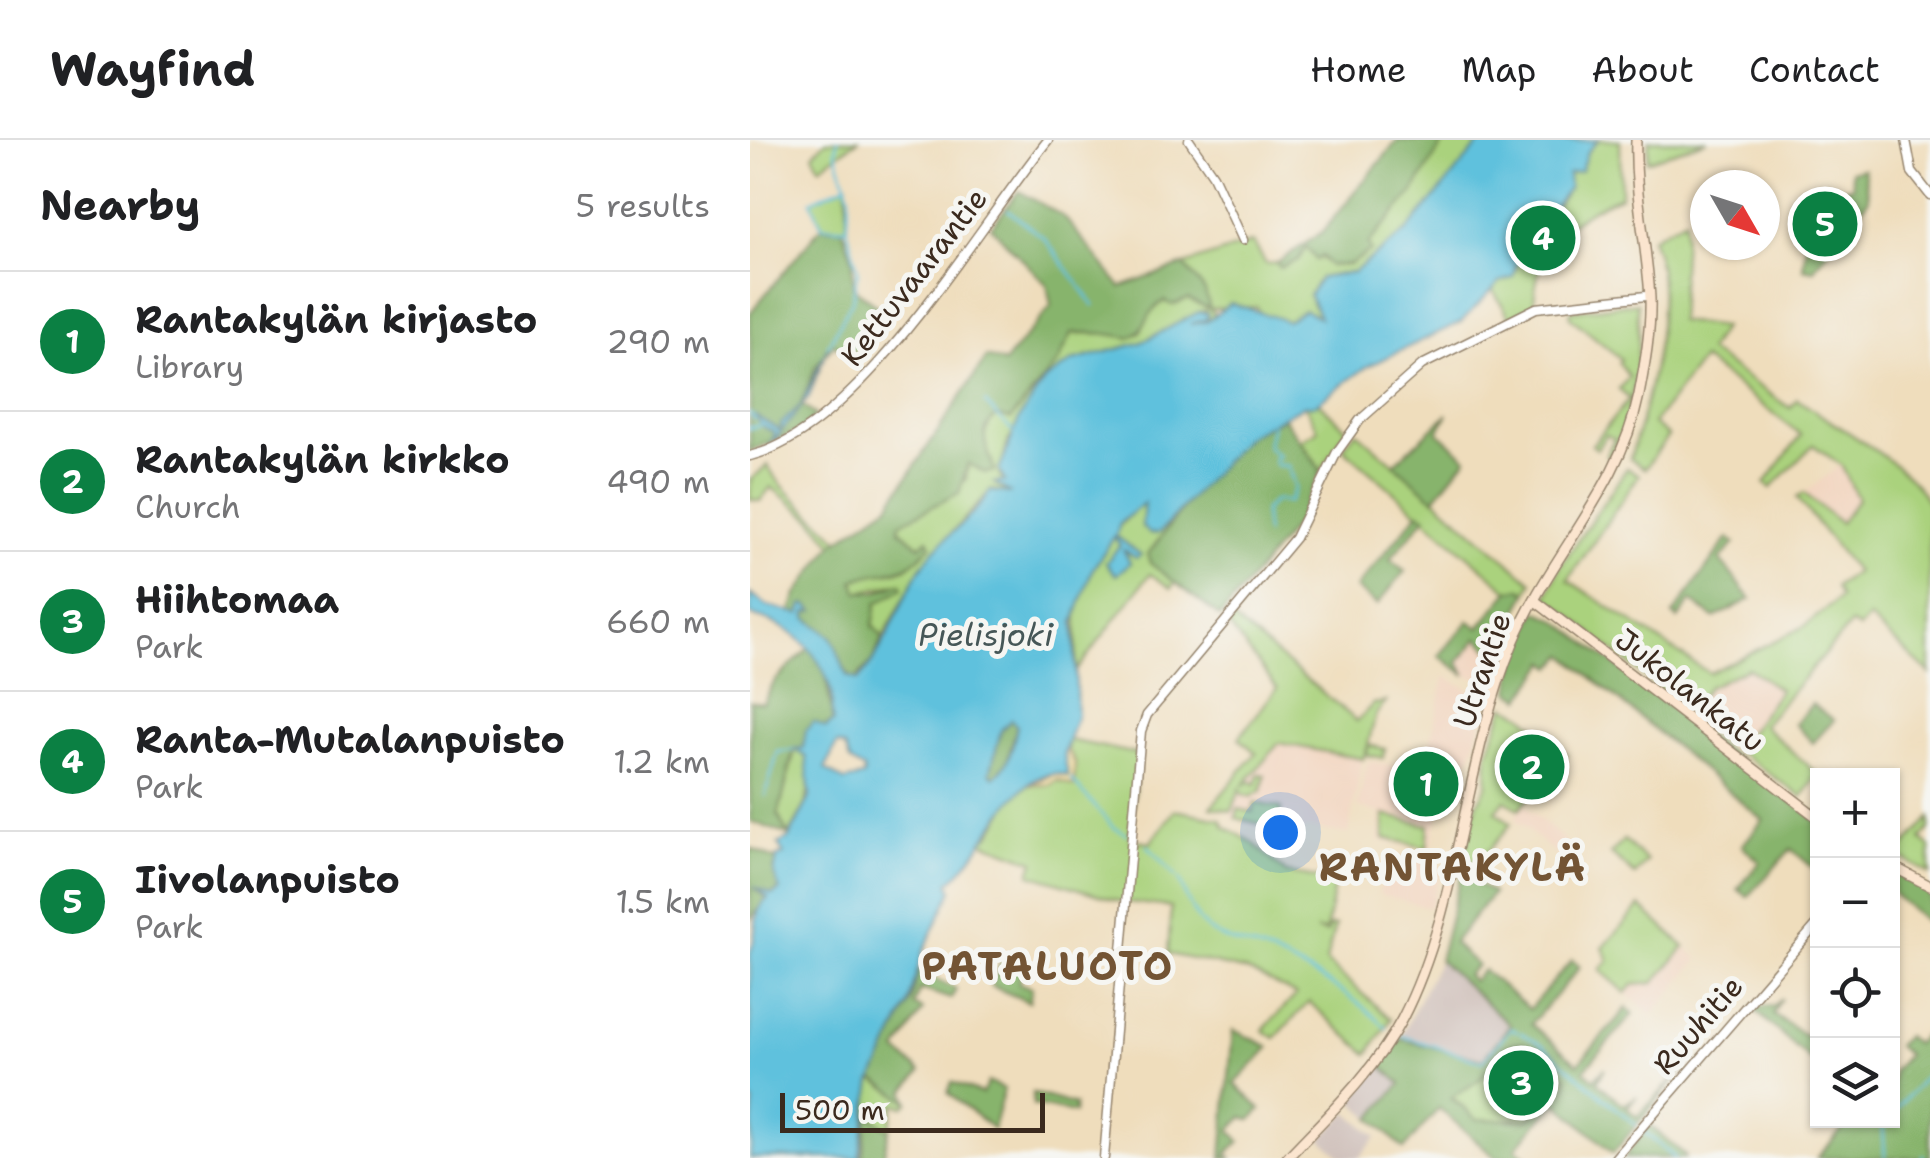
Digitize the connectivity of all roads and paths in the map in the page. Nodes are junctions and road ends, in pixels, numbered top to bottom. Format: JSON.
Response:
{"nodes":[{"id":1,"x":1048,"y":140,"type":"edge"},
{"id":2,"x":1189,"y":140,"type":"edge"},
{"id":3,"x":1634,"y":140,"type":"edge"},
{"id":4,"x":1906,"y":140,"type":"edge"},
{"id":5,"x":1930,"y":195,"type":"edge"},
{"id":6,"x":1243,"y":240,"type":"dead end"},
{"id":7,"x":1646,"y":296,"type":"junction"},
{"id":8,"x":1646,"y":353,"type":"junction"},
{"id":9,"x":750,"y":456,"type":"edge"},
{"id":10,"x":1534,"y":600,"type":"junction"},
{"id":11,"x":1810,"y":812,"type":"edge"},
{"id":12,"x":1900,"y":870,"type":"edge"},
{"id":13,"x":1930,"y":886,"type":"edge"},
{"id":14,"x":1810,"y":932,"type":"edge"},
{"id":15,"x":1104,"y":1158,"type":"edge"},
{"id":16,"x":1287,"y":1158,"type":"edge"},
{"id":17,"x":1615,"y":1158,"type":"edge"}],
"edges":[{"from":1,"to":9,"type":"street","name":"Kettuvaarantie"},
{"from":2,"to":6,"type":"street"},
{"from":3,"to":7,"type":"main road","name":"Utrantie"},
{"from":3,"to":8,"type":"main road","name":"Utrantie"},
{"from":4,"to":5,"type":"street"},
{"from":7,"to":8,"type":"main road","name":"Utrantie"},
{"from":7,"to":15,"type":"street"},
{"from":8,"to":10,"type":"main road","name":"Utrantie"},
{"from":10,"to":11,"type":"main road","name":"Jukolankatu"},
{"from":10,"to":16,"type":"main road","name":"Utrantie"},
{"from":12,"to":13,"type":"main road"},
{"from":14,"to":17,"type":"street","name":"Ruuhitie"}]}
